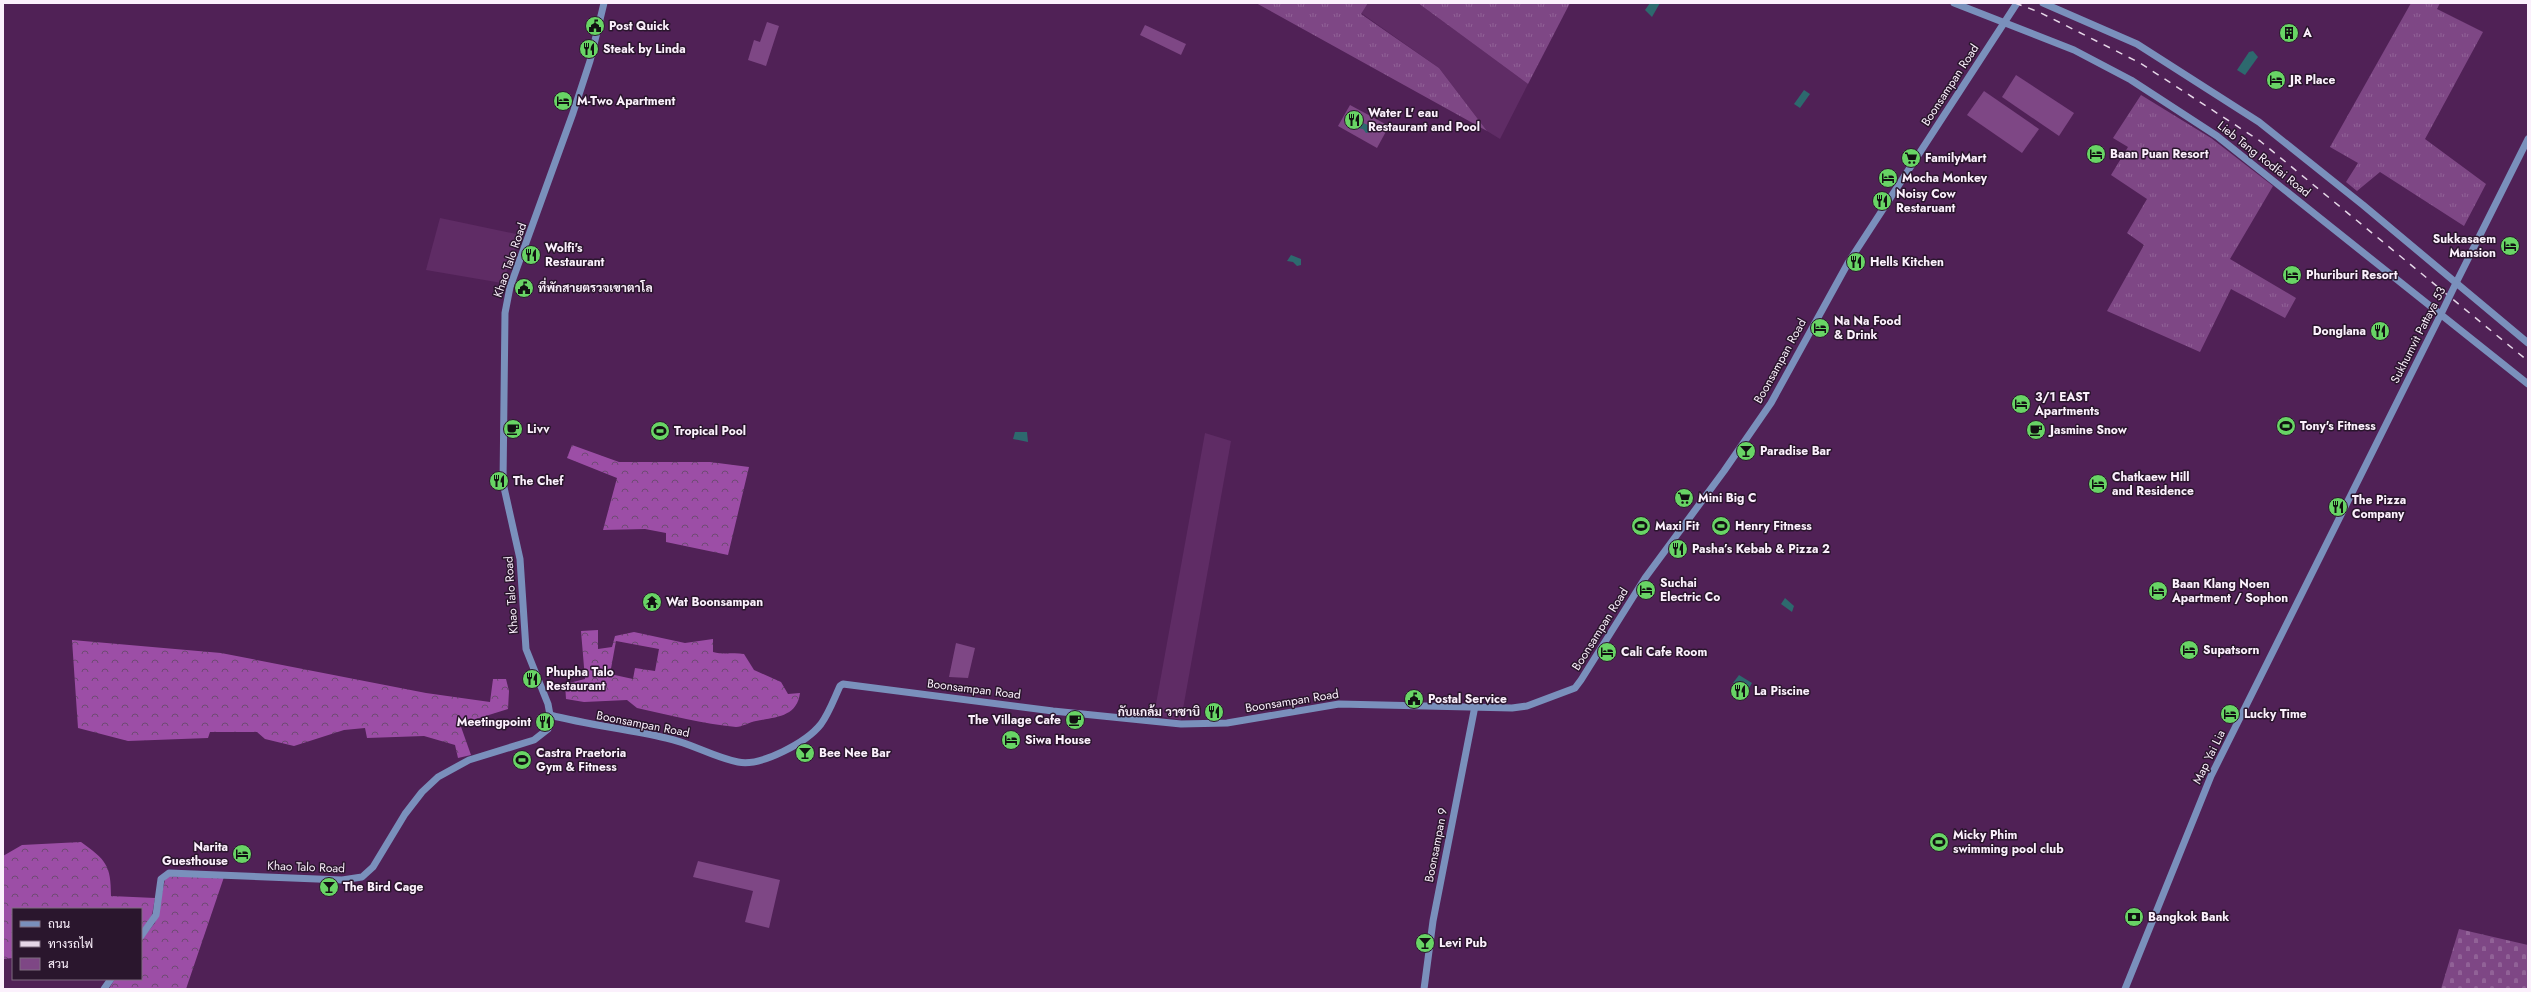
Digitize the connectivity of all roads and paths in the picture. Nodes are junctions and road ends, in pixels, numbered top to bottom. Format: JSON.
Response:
{"nodes":[{"id":1,"x":604,"y":3,"type":"edge"},
{"id":2,"x":1954,"y":3,"type":"edge"},
{"id":3,"x":2017,"y":3,"type":"edge"},
{"id":4,"x":2043,"y":3,"type":"edge"},
{"id":5,"x":2005,"y":22,"type":"junction"},
{"id":6,"x":2528,"y":139,"type":"edge"},
{"id":7,"x":2456,"y":283,"type":"junction"},
{"id":8,"x":2442,"y":314,"type":"junction"},
{"id":9,"x":2528,"y":343,"type":"edge"},
{"id":10,"x":2528,"y":384,"type":"edge"},
{"id":11,"x":2327,"y":540,"type":"joint"},
{"id":12,"x":1475,"y":706,"type":"junction"},
{"id":13,"x":550,"y":715,"type":"junction"},
{"id":14,"x":142,"y":935,"type":"edge"},
{"id":15,"x":109,"y":980,"type":"edge"},
{"id":16,"x":104,"y":989,"type":"edge"},
{"id":17,"x":1424,"y":989,"type":"edge"},
{"id":18,"x":2125,"y":989,"type":"edge"}],
"edges":[{"from":1,"to":13,"type":"street","name":"Khao Talo Road"},
{"from":2,"to":5,"type":"street","name":"Lieb Tang Rodfai Road"},
{"from":3,"to":5,"type":"street","name":"Boonsampan Road"},
{"from":4,"to":7,"type":"street","name":"Lieb Tang Rodfai Road"},
{"from":5,"to":8,"type":"street","name":"Lieb Tang Rodfai Road"},
{"from":5,"to":12,"type":"street","name":"Boonsampan Road"},
{"from":6,"to":7,"type":"street","name":"Sukhumvit Pattaya 53"},
{"from":7,"to":8,"type":"street","name":"Sukhumvit Pattaya 53","bridge":true},
{"from":7,"to":9,"type":"street","name":"Lieb Tang Rodfai Road"},
{"from":8,"to":10,"type":"street","name":"Lieb Tang Rodfai Road"},
{"from":8,"to":11,"type":"street","name":"Sukhumvit Pattaya 53"},
{"from":11,"to":18,"type":"street","name":"Map Yai Lia"},
{"from":12,"to":13,"type":"street","name":"Boonsampan Road"},
{"from":12,"to":17,"type":"street","name":"Boonsampan 9"},
{"from":13,"to":14,"type":"street","name":"Khao Talo Road"},
{"from":15,"to":16,"type":"street"}]}
